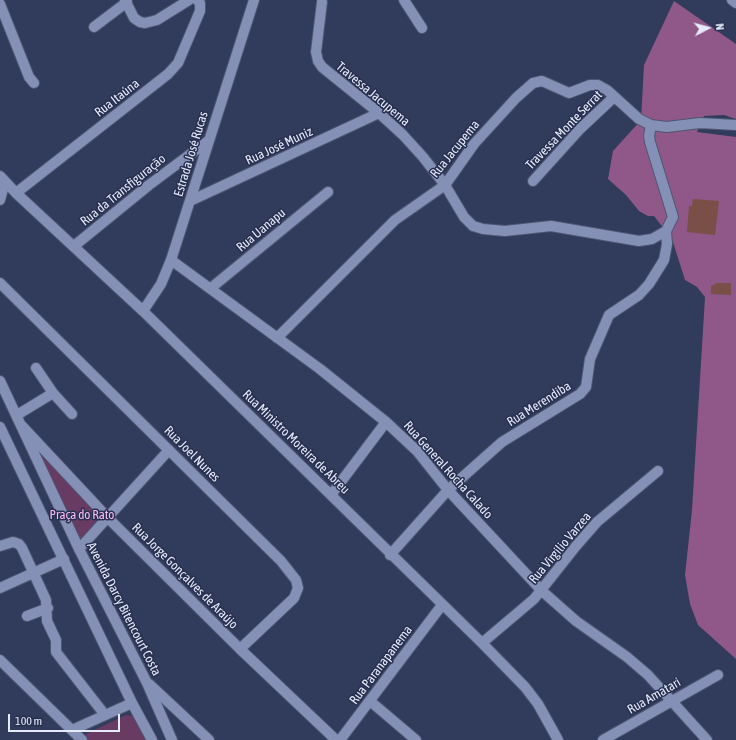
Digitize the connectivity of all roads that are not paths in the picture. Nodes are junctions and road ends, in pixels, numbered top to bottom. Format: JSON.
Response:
{"nodes":[{"id":1,"x":189,"y":0,"type":"edge"},
{"id":2,"x":197,"y":0,"type":"edge"},
{"id":3,"x":254,"y":0,"type":"edge"},
{"id":4,"x":404,"y":0,"type":"edge"},
{"id":5,"x":732,"y":0,"type":"edge"},
{"id":6,"x":126,"y":1,"type":"edge"},
{"id":7,"x":322,"y":2,"type":"dead end"},
{"id":8,"x":736,"y":3,"type":"edge"},
{"id":9,"x":0,"y":4,"type":"edge"},
{"id":10,"x":94,"y":27,"type":"dead end"},
{"id":11,"x":422,"y":28,"type":"dead end"},
{"id":12,"x":34,"y":83,"type":"dead end"},
{"id":13,"x":614,"y":97,"type":"junction"},
{"id":14,"x":379,"y":114,"type":"junction"},
{"id":15,"x":651,"y":125,"type":"junction"},
{"id":16,"x":736,"y":125,"type":"edge"},
{"id":17,"x":208,"y":141,"type":"junction"},
{"id":18,"x":3,"y":179,"type":"edge"},
{"id":19,"x":533,"y":181,"type":"dead end"},
{"id":20,"x":445,"y":186,"type":"junction"},
{"id":21,"x":328,"y":192,"type":"dead end"},
{"id":22,"x":16,"y":193,"type":"junction"},
{"id":23,"x":0,"y":200,"type":"edge"},
{"id":24,"x":190,"y":201,"type":"junction"},
{"id":25,"x":666,"y":230,"type":"junction"},
{"id":26,"x":74,"y":246,"type":"junction"},
{"id":27,"x":171,"y":260,"type":"junction"},
{"id":28,"x":0,"y":283,"type":"edge"},
{"id":29,"x":211,"y":288,"type":"junction"},
{"id":30,"x":143,"y":311,"type":"junction"},
{"id":31,"x":277,"y":338,"type":"junction"},
{"id":32,"x":36,"y":368,"type":"dead end"},
{"id":33,"x":0,"y":381,"type":"edge"},
{"id":34,"x":53,"y":393,"type":"junction"},
{"id":35,"x":72,"y":414,"type":"dead end"},
{"id":36,"x":17,"y":415,"type":"junction"},
{"id":37,"x":386,"y":422,"type":"junction"},
{"id":38,"x":22,"y":426,"type":"junction"},
{"id":39,"x":0,"y":427,"type":"edge"},
{"id":40,"x":169,"y":450,"type":"junction"},
{"id":41,"x":658,"y":471,"type":"dead end"},
{"id":42,"x":448,"y":490,"type":"junction"},
{"id":43,"x":331,"y":494,"type":"junction"},
{"id":44,"x":107,"y":517,"type":"junction"},
{"id":45,"x":0,"y":546,"type":"edge"},
{"id":46,"x":79,"y":549,"type":"junction"},
{"id":47,"x":390,"y":555,"type":"junction"},
{"id":48,"x":64,"y":559,"type":"junction"},
{"id":49,"x":34,"y":573,"type":"junction"},
{"id":50,"x":0,"y":588,"type":"edge"},
{"id":51,"x":542,"y":591,"type":"junction"},
{"id":52,"x":442,"y":605,"type":"junction"},
{"id":53,"x":48,"y":608,"type":"junction"},
{"id":54,"x":27,"y":616,"type":"dead end"},
{"id":55,"x":482,"y":643,"type":"junction"},
{"id":56,"x":240,"y":650,"type":"junction"},
{"id":57,"x":0,"y":660,"type":"edge"},
{"id":58,"x":718,"y":675,"type":"dead end"},
{"id":59,"x":147,"y":682,"type":"junction"},
{"id":60,"x":370,"y":700,"type":"junction"},
{"id":61,"x":670,"y":701,"type":"junction"},
{"id":62,"x":132,"y":703,"type":"junction"},
{"id":63,"x":179,"y":712,"type":"junction"},
{"id":64,"x":105,"y":715,"type":"junction"},
{"id":65,"x":164,"y":722,"type":"junction"},
{"id":66,"x":72,"y":730,"type":"junction"},
{"id":67,"x":82,"y":740,"type":"edge"},
{"id":68,"x":152,"y":740,"type":"edge"},
{"id":69,"x":172,"y":740,"type":"edge"},
{"id":70,"x":209,"y":740,"type":"edge"},
{"id":71,"x":336,"y":740,"type":"edge"},
{"id":72,"x":340,"y":740,"type":"edge"},
{"id":73,"x":416,"y":740,"type":"edge"},
{"id":74,"x":558,"y":740,"type":"edge"},
{"id":75,"x":603,"y":740,"type":"edge"},
{"id":76,"x":706,"y":740,"type":"edge"}],
"edges":[{"from":1,"to":6,"type":"street"},
{"from":2,"to":22,"type":"street","name":"Rua Itaúna"},
{"from":3,"to":17,"type":"street","name":"Estrada José Rucas"},
{"from":4,"to":11,"type":"street"},
{"from":5,"to":8,"type":"street"},
{"from":6,"to":10,"type":"street"},
{"from":7,"to":14,"type":"street","name":"Travessa Jacupema"},
{"from":9,"to":12,"type":"street"},
{"from":13,"to":15,"type":"street","name":"Rua Jacupema"},
{"from":13,"to":19,"type":"street","name":"Travessa Monte Serrat"},
{"from":13,"to":20,"type":"street","name":"Rua Jacupema"},
{"from":14,"to":20,"type":"street","name":"Travessa Jacupema"},
{"from":14,"to":24,"type":"street","name":"Rua José Muniz"},
{"from":15,"to":16,"type":"street"},
{"from":15,"to":25,"type":"street"},
{"from":17,"to":24,"type":"street","name":"Estrada José Rucas"},
{"from":17,"to":26,"type":"street","name":"Rua da Transfiguração"},
{"from":18,"to":22,"type":"street","name":"Rua Ministro Moreira de Abreu"},
{"from":18,"to":23,"type":"street"},
{"from":20,"to":25,"type":"street","name":"Travessa Jacupema"},
{"from":20,"to":31,"type":"street","name":"Rua Jacupema"},
{"from":21,"to":29,"type":"street","name":"Rua Uanapu"},
{"from":22,"to":26,"type":"street","name":"Rua Ministro Moreira de Abreu"},
{"from":24,"to":27,"type":"street","name":"Estrada José Rucas"},
{"from":25,"to":42,"type":"street","name":"Rua Merendiba"},
{"from":26,"to":30,"type":"street","name":"Rua Ministro Moreira de Abreu"},
{"from":27,"to":29,"type":"street","name":"Rua General Rocha Calado"},
{"from":27,"to":30,"type":"street","name":"Estrada José Rucas"},
{"from":28,"to":40,"type":"street","name":"Rua Joel Nunes"},
{"from":29,"to":31,"type":"street","name":"Rua General Rocha Calado"},
{"from":30,"to":43,"type":"street","name":"Rua Ministro Moreira de Abreu"},
{"from":31,"to":37,"type":"street","name":"Rua General Rocha Calado"},
{"from":32,"to":34,"type":"street"},
{"from":33,"to":36,"type":"street","name":"Avenida Darcy Bitencourt Costa"},
{"from":34,"to":35,"type":"street"},
{"from":34,"to":36,"type":"street"},
{"from":36,"to":38,"type":"street","name":"Avenida Darcy Bitencourt Costa"},
{"from":37,"to":42,"type":"street","name":"Rua General Rocha Calado"},
{"from":37,"to":43,"type":"street"},
{"from":38,"to":44,"type":"street","name":"Rua Jorge Gonçalves de Araújo"},
{"from":38,"to":46,"type":"street","name":"Avenida Darcy Bitencourt Costa"},
{"from":39,"to":48,"type":"street"},
{"from":40,"to":44,"type":"street"},
{"from":40,"to":56,"type":"street","name":"Rua Joel Nunes"},
{"from":41,"to":51,"type":"street","name":"Rua Virgilio Varzea"},
{"from":42,"to":47,"type":"street","name":"Rua Merendiba"},
{"from":42,"to":51,"type":"street","name":"Rua General Rocha Calado"},
{"from":43,"to":47,"type":"street","name":"Rua Ministro Moreira de Abreu"},
{"from":44,"to":46,"type":"street"},
{"from":44,"to":56,"type":"street","name":"Rua Jorge Gonçalves de Araújo"},
{"from":45,"to":49,"type":"street"},
{"from":46,"to":59,"type":"street","name":"Avenida Darcy Bitencourt Costa"},
{"from":47,"to":52,"type":"street","name":"Rua Ministro Moreira de Abreu"},
{"from":48,"to":49,"type":"street"},
{"from":48,"to":62,"type":"street"},
{"from":49,"to":50,"type":"street"},
{"from":49,"to":53,"type":"street"},
{"from":51,"to":55,"type":"street","name":"Rua Virgilio Varzea"},
{"from":51,"to":61,"type":"street","name":"Rua General Rocha Calado"},
{"from":52,"to":55,"type":"street","name":"Rua Ministro Moreira de Abreu"},
{"from":52,"to":60,"type":"street","name":"Rua Paranapanema"},
{"from":53,"to":54,"type":"street"},
{"from":53,"to":64,"type":"street"},
{"from":55,"to":74,"type":"street","name":"Rua Ministro Moreira de Abreu"},
{"from":56,"to":71,"type":"street","name":"Rua Jorge Gonçalves de Araújo"},
{"from":57,"to":66,"type":"street"},
{"from":58,"to":61,"type":"street","name":"Rua Amatari"},
{"from":59,"to":63,"type":"street"},
{"from":59,"to":65,"type":"street","name":"Avenida Darcy Bitencourt Costa"},
{"from":60,"to":72,"type":"street","name":"Rua Paranapanema"},
{"from":60,"to":73,"type":"street"},
{"from":61,"to":75,"type":"street","name":"Rua Amatari"},
{"from":61,"to":76,"type":"street","name":"Rua General Rocha Calado"},
{"from":62,"to":64,"type":"street"},
{"from":62,"to":68,"type":"street"},
{"from":63,"to":65,"type":"street"},
{"from":63,"to":70,"type":"street"},
{"from":64,"to":66,"type":"street"},
{"from":65,"to":69,"type":"street","name":"Avenida Darcy Bitencourt Costa"},
{"from":66,"to":67,"type":"street"}]}
